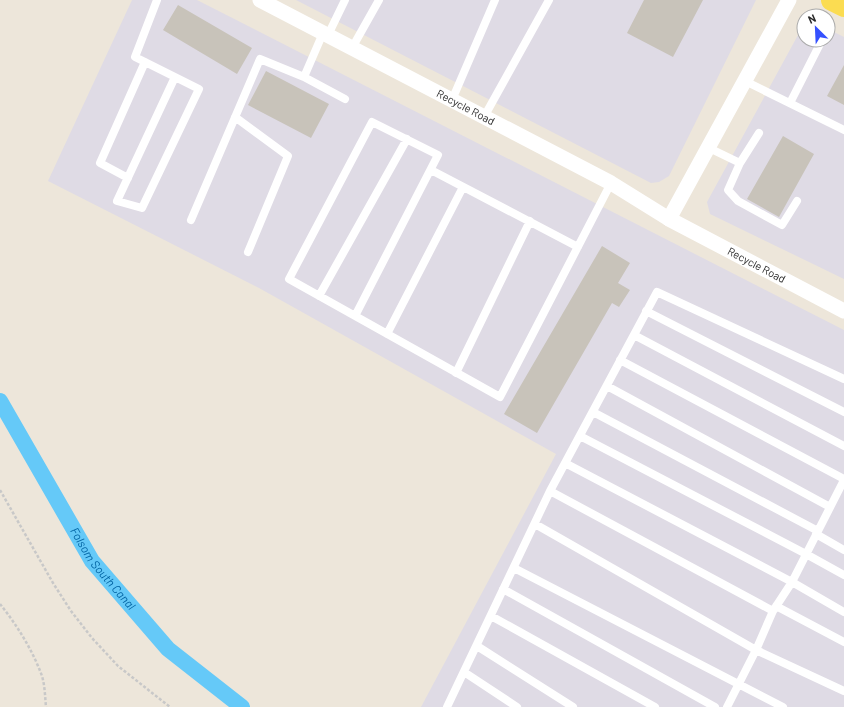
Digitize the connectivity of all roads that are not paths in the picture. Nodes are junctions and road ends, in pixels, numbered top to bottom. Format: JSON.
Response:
{"nodes":[{"id":1,"x":157,"y":0,"type":"edge"},
{"id":2,"x":260,"y":0,"type":"edge"},
{"id":3,"x":345,"y":0,"type":"edge"},
{"id":4,"x":379,"y":0,"type":"edge"},
{"id":5,"x":494,"y":0,"type":"edge"},
{"id":6,"x":549,"y":0,"type":"edge"},
{"id":7,"x":789,"y":0,"type":"edge"},
{"id":8,"x":832,"y":0,"type":"edge"},
{"id":9,"x":844,"y":6,"type":"edge"},
{"id":10,"x":326,"y":34,"type":"junction"},
{"id":11,"x":352,"y":48,"type":"junction"},
{"id":12,"x":818,"y":48,"type":"edge"},
{"id":13,"x":145,"y":62,"type":"junction"},
{"id":14,"x":175,"y":77,"type":"junction"},
{"id":15,"x":304,"y":77,"type":"junction"},
{"id":16,"x":745,"y":80,"type":"junction"},
{"id":17,"x":344,"y":99,"type":"dead end"},
{"id":18,"x":452,"y":100,"type":"junction"},
{"id":19,"x":790,"y":103,"type":"junction"},
{"id":20,"x":235,"y":117,"type":"junction"},
{"id":21,"x":484,"y":117,"type":"junction"},
{"id":22,"x":844,"y":130,"type":"edge"},
{"id":23,"x":759,"y":133,"type":"dead end"},
{"id":24,"x":407,"y":139,"type":"junction"},
{"id":25,"x":709,"y":148,"type":"junction"},
{"id":26,"x":740,"y":163,"type":"junction"},
{"id":27,"x":430,"y":170,"type":"junction"},
{"id":28,"x":128,"y":178,"type":"junction"},
{"id":29,"x":611,"y":183,"type":"junction"},
{"id":30,"x":463,"y":187,"type":"junction"},
{"id":31,"x":797,"y":202,"type":"dead end"},
{"id":32,"x":670,"y":219,"type":"junction"},
{"id":33,"x":191,"y":220,"type":"dead end"},
{"id":34,"x":530,"y":221,"type":"junction"},
{"id":35,"x":578,"y":247,"type":"junction"},
{"id":36,"x":248,"y":252,"type":"dead end"},
{"id":37,"x":319,"y":296,"type":"junction"},
{"id":38,"x":646,"y":311,"type":"junction"},
{"id":39,"x":844,"y":311,"type":"edge"},
{"id":40,"x":355,"y":316,"type":"junction"},
{"id":41,"x":386,"y":334,"type":"junction"},
{"id":42,"x":634,"y":335,"type":"junction"},
{"id":43,"x":620,"y":360,"type":"junction"},
{"id":44,"x":456,"y":373,"type":"junction"},
{"id":45,"x":844,"y":379,"type":"edge"},
{"id":46,"x":607,"y":386,"type":"junction"},
{"id":47,"x":592,"y":412,"type":"junction"},
{"id":48,"x":844,"y":412,"type":"edge"},
{"id":49,"x":580,"y":436,"type":"junction"},
{"id":50,"x":844,"y":446,"type":"edge"},
{"id":51,"x":565,"y":463,"type":"junction"},
{"id":52,"x":843,"y":483,"type":"edge"},
{"id":53,"x":550,"y":491,"type":"junction"},
{"id":54,"x":830,"y":507,"type":"junction"},
{"id":55,"x":535,"y":524,"type":"junction"},
{"id":56,"x":817,"y":533,"type":"junction"},
{"id":57,"x":844,"y":550,"type":"edge"},
{"id":58,"x":806,"y":554,"type":"junction"},
{"id":59,"x":514,"y":568,"type":"junction"},
{"id":60,"x":844,"y":575,"type":"edge"},
{"id":61,"x":792,"y":582,"type":"junction"},
{"id":62,"x":503,"y":590,"type":"junction"},
{"id":63,"x":775,"y":609,"type":"junction"},
{"id":64,"x":844,"y":612,"type":"edge"},
{"id":65,"x":491,"y":616,"type":"junction"},
{"id":66,"x":844,"y":642,"type":"edge"},
{"id":67,"x":477,"y":646,"type":"junction"},
{"id":68,"x":756,"y":650,"type":"junction"},
{"id":69,"x":464,"y":672,"type":"junction"},
{"id":70,"x":739,"y":684,"type":"junction"},
{"id":71,"x":844,"y":691,"type":"edge"},
{"id":72,"x":447,"y":707,"type":"edge"},
{"id":73,"x":517,"y":707,"type":"edge"},
{"id":74,"x":573,"y":707,"type":"edge"},
{"id":75,"x":654,"y":707,"type":"edge"},
{"id":76,"x":715,"y":707,"type":"edge"},
{"id":77,"x":727,"y":707,"type":"edge"},
{"id":78,"x":783,"y":707,"type":"edge"}],
"edges":[{"from":1,"to":13,"type":"lane"},
{"from":2,"to":10,"type":"street","name":"Recycle Road"},
{"from":3,"to":10,"type":"lane"},
{"from":4,"to":11,"type":"lane"},
{"from":5,"to":18,"type":"lane"},
{"from":6,"to":21,"type":"lane"},
{"from":7,"to":16,"type":"street"},
{"from":8,"to":9,"type":"main road"},
{"from":10,"to":11,"type":"street","name":"Recycle Road"},
{"from":10,"to":15,"type":"lane"},
{"from":11,"to":18,"type":"street","name":"Recycle Road"},
{"from":12,"to":19,"type":"lane"},
{"from":13,"to":14,"type":"lane"},
{"from":13,"to":28,"type":"lane"},
{"from":14,"to":28,"type":"lane"},
{"from":14,"to":28,"type":"lane"},
{"from":15,"to":17,"type":"lane"},
{"from":15,"to":20,"type":"lane"},
{"from":16,"to":19,"type":"lane"},
{"from":16,"to":25,"type":"street"},
{"from":18,"to":21,"type":"street","name":"Recycle Road"},
{"from":19,"to":22,"type":"lane"},
{"from":20,"to":33,"type":"lane"},
{"from":20,"to":36,"type":"lane"},
{"from":21,"to":29,"type":"street","name":"Recycle Road"},
{"from":23,"to":26,"type":"lane"},
{"from":24,"to":27,"type":"lane"},
{"from":24,"to":37,"type":"lane"},
{"from":24,"to":37,"type":"lane"},
{"from":25,"to":26,"type":"lane"},
{"from":25,"to":32,"type":"street"},
{"from":26,"to":31,"type":"lane"},
{"from":27,"to":30,"type":"lane"},
{"from":27,"to":40,"type":"lane"},
{"from":29,"to":32,"type":"street","name":"Recycle Road"},
{"from":29,"to":35,"type":"lane"},
{"from":30,"to":34,"type":"lane"},
{"from":30,"to":41,"type":"lane"},
{"from":32,"to":39,"type":"street","name":"Recycle Road"},
{"from":34,"to":35,"type":"lane"},
{"from":34,"to":44,"type":"lane"},
{"from":35,"to":44,"type":"lane"},
{"from":37,"to":40,"type":"lane"},
{"from":38,"to":42,"type":"lane"},
{"from":38,"to":45,"type":"lane"},
{"from":38,"to":48,"type":"lane"},
{"from":40,"to":41,"type":"lane"},
{"from":41,"to":44,"type":"lane"},
{"from":42,"to":43,"type":"lane"},
{"from":42,"to":50,"type":"lane"},
{"from":43,"to":46,"type":"lane"},
{"from":43,"to":52,"type":"lane"},
{"from":46,"to":47,"type":"lane"},
{"from":46,"to":54,"type":"lane"},
{"from":47,"to":49,"type":"lane"},
{"from":47,"to":56,"type":"lane"},
{"from":49,"to":51,"type":"lane"},
{"from":49,"to":58,"type":"lane"},
{"from":51,"to":53,"type":"lane"},
{"from":51,"to":61,"type":"lane"},
{"from":52,"to":54,"type":"lane"},
{"from":53,"to":55,"type":"lane"},
{"from":53,"to":63,"type":"lane"},
{"from":54,"to":56,"type":"lane"},
{"from":55,"to":59,"type":"lane"},
{"from":55,"to":68,"type":"lane"},
{"from":56,"to":57,"type":"lane"},
{"from":56,"to":58,"type":"lane"},
{"from":58,"to":60,"type":"lane"},
{"from":58,"to":61,"type":"lane"},
{"from":59,"to":62,"type":"lane"},
{"from":59,"to":70,"type":"lane"},
{"from":61,"to":63,"type":"lane"},
{"from":61,"to":64,"type":"lane"},
{"from":62,"to":65,"type":"lane"},
{"from":62,"to":76,"type":"lane"},
{"from":63,"to":66,"type":"lane"},
{"from":63,"to":68,"type":"lane"},
{"from":65,"to":67,"type":"lane"},
{"from":65,"to":75,"type":"lane"},
{"from":67,"to":69,"type":"lane"},
{"from":67,"to":74,"type":"lane"},
{"from":68,"to":70,"type":"lane"},
{"from":68,"to":71,"type":"lane"},
{"from":69,"to":72,"type":"lane"},
{"from":69,"to":73,"type":"lane"},
{"from":70,"to":77,"type":"lane"},
{"from":70,"to":78,"type":"lane"}]}
